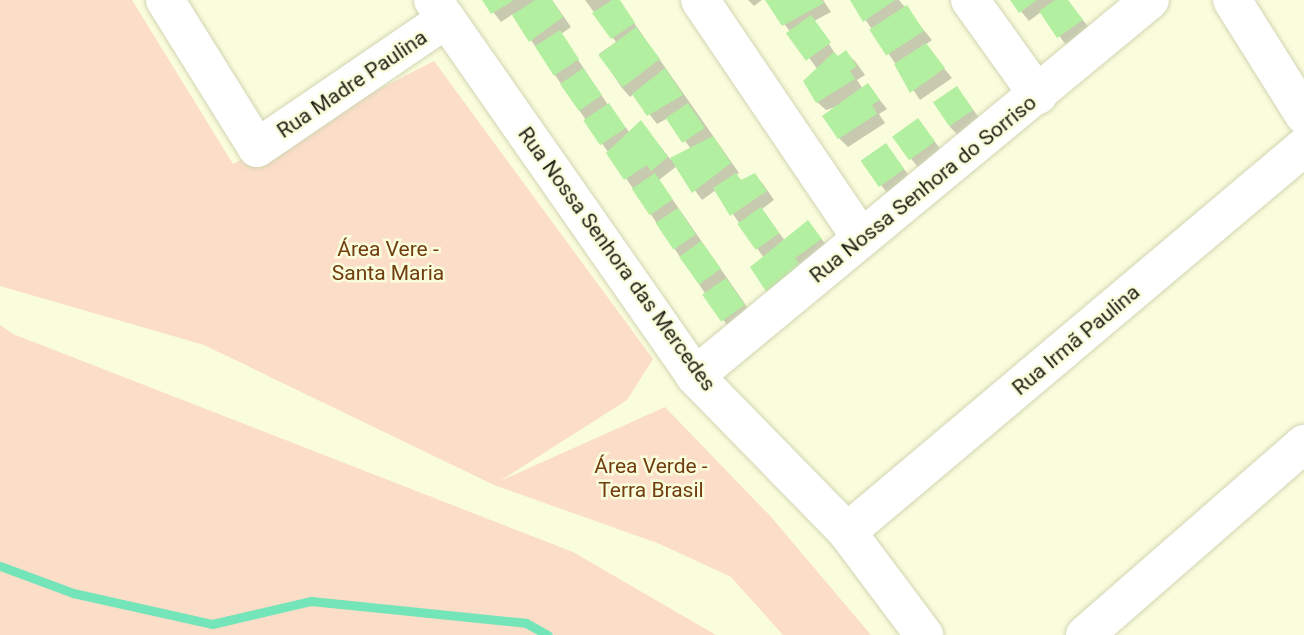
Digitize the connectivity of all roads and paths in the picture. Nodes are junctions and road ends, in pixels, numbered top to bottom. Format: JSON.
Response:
{"nodes":[{"id":1,"x":165,"y":0,"type":"edge"},
{"id":2,"x":700,"y":0,"type":"edge"},
{"id":3,"x":970,"y":0,"type":"edge"},
{"id":4,"x":1150,"y":0,"type":"edge"},
{"id":5,"x":1232,"y":0,"type":"edge"},
{"id":6,"x":440,"y":10,"type":"edge"},
{"id":7,"x":1038,"y":95,"type":"junction"},
{"id":8,"x":1304,"y":115,"type":"edge"},
{"id":9,"x":1304,"y":148,"type":"edge"},
{"id":10,"x":860,"y":236,"type":"junction"},
{"id":11,"x":695,"y":376,"type":"junction"},
{"id":12,"x":1304,"y":444,"type":"edge"},
{"id":13,"x":847,"y":531,"type":"junction"},
{"id":14,"x":924,"y":635,"type":"edge"},
{"id":15,"x":1085,"y":635,"type":"edge"}],
"edges":[{"from":1,"to":6,"type":"street","name":"Rua Madre Paulina"},
{"from":2,"to":10,"type":"street"},
{"from":3,"to":7,"type":"street"},
{"from":4,"to":7,"type":"street","name":"Rua Nossa Senhora do Sorriso"},
{"from":5,"to":8,"type":"street"},
{"from":6,"to":11,"type":"street","name":"Rua Nossa Senhora das Mercedes"},
{"from":7,"to":10,"type":"street","name":"Rua Nossa Senhora do Sorriso"},
{"from":9,"to":13,"type":"street","name":"Rua Irmã Paulina"},
{"from":10,"to":11,"type":"street","name":"Rua Nossa Senhora do Sorriso"},
{"from":11,"to":13,"type":"street","name":"Rua Nossa Senhora das Mercedes"},
{"from":12,"to":15,"type":"street"},
{"from":13,"to":14,"type":"street","name":"Rua Nossa Senhora das Mercedes"}]}
